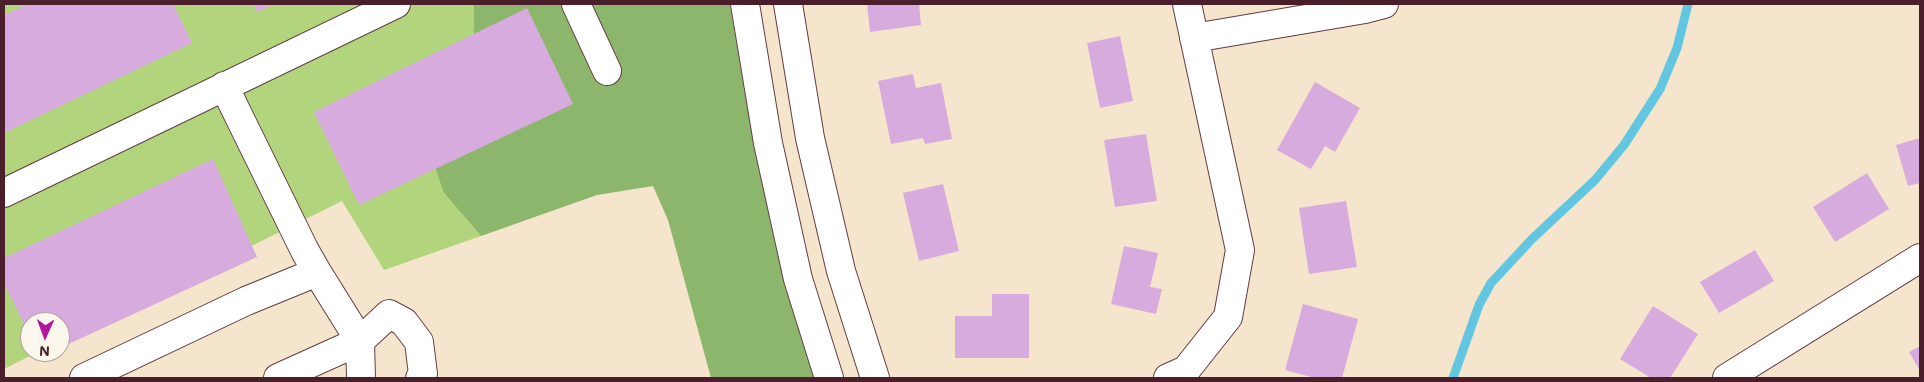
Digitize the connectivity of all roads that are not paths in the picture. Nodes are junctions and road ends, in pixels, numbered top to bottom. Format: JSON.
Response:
{"nodes":[{"id":1,"x":396,"y":4,"type":"edge"},
{"id":2,"x":576,"y":4,"type":"edge"},
{"id":3,"x":745,"y":4,"type":"edge"},
{"id":4,"x":788,"y":4,"type":"edge"},
{"id":5,"x":1187,"y":4,"type":"edge"},
{"id":6,"x":1384,"y":4,"type":"edge"},
{"id":7,"x":1194,"y":38,"type":"junction"},
{"id":8,"x":795,"y":48,"type":"junction"},
{"id":9,"x":753,"y":55,"type":"junction"},
{"id":10,"x":607,"y":71,"type":"dead end"},
{"id":11,"x":224,"y":86,"type":"junction"},
{"id":12,"x":4,"y":192,"type":"edge"},
{"id":13,"x":1920,"y":258,"type":"edge"},
{"id":14,"x":317,"y":272,"type":"junction"},
{"id":15,"x":360,"y":341,"type":"junction"},
{"id":16,"x":120,"y":370,"type":"edge"},
{"id":17,"x":84,"y":378,"type":"edge"},
{"id":18,"x":278,"y":378,"type":"edge"},
{"id":19,"x":361,"y":378,"type":"edge"},
{"id":20,"x":420,"y":378,"type":"edge"},
{"id":21,"x":830,"y":378,"type":"edge"},
{"id":22,"x":875,"y":378,"type":"edge"},
{"id":23,"x":1168,"y":378,"type":"edge"},
{"id":24,"x":1727,"y":378,"type":"edge"}],
"edges":[{"from":1,"to":11,"type":"street"},
{"from":2,"to":10,"type":"street"},
{"from":3,"to":9,"type":"street"},
{"from":4,"to":8,"type":"street"},
{"from":5,"to":7,"type":"street"},
{"from":6,"to":7,"type":"street"},
{"from":7,"to":23,"type":"street"},
{"from":8,"to":9,"type":"street"},
{"from":8,"to":22,"type":"street"},
{"from":9,"to":21,"type":"street"},
{"from":11,"to":12,"type":"street"},
{"from":11,"to":14,"type":"street"},
{"from":13,"to":24,"type":"street"},
{"from":14,"to":15,"type":"street"},
{"from":14,"to":16,"type":"street"},
{"from":15,"to":18,"type":"street"},
{"from":15,"to":19,"type":"street"},
{"from":15,"to":20,"type":"street"},
{"from":16,"to":17,"type":"street"}]}
